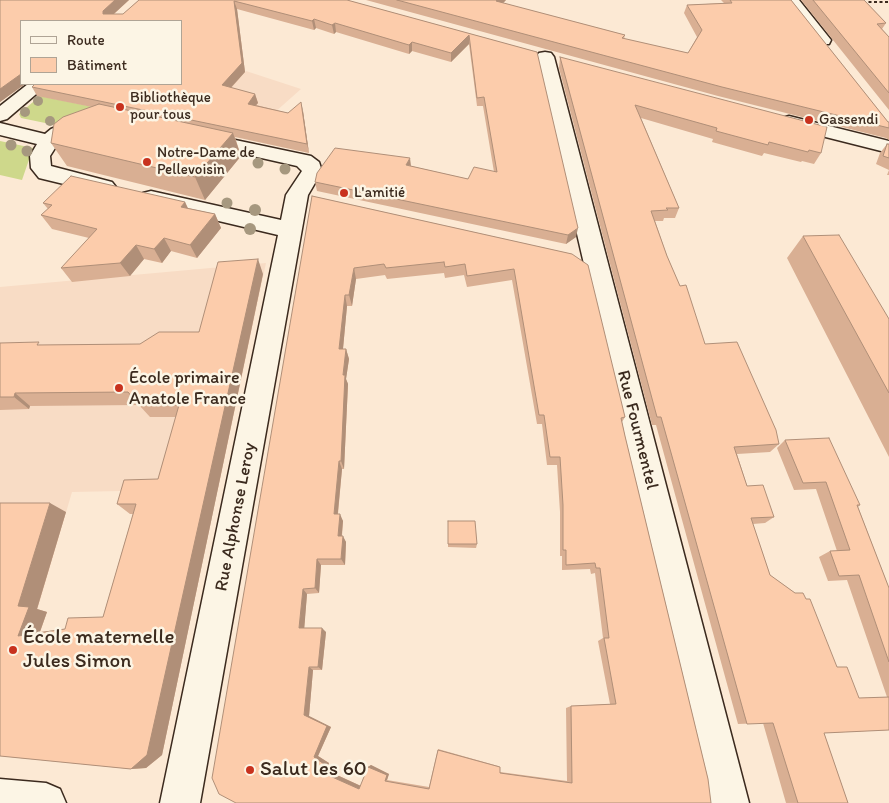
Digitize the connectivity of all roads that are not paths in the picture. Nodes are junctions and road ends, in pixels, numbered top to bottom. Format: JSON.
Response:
{"nodes":[{"id":1,"x":792,"y":0,"type":"edge"},
{"id":2,"x":835,"y":56,"type":"edge"},
{"id":3,"x":545,"y":57,"type":"dead end"},
{"id":4,"x":38,"y":85,"type":"edge"},
{"id":5,"x":0,"y":115,"type":"edge"},
{"id":6,"x":769,"y":117,"type":"edge"},
{"id":7,"x":103,"y":118,"type":"edge"},
{"id":8,"x":0,"y":129,"type":"edge"},
{"id":9,"x":186,"y":136,"type":"edge"},
{"id":10,"x":49,"y":140,"type":"junction"},
{"id":11,"x":889,"y":147,"type":"edge"},
{"id":12,"x":291,"y":230,"type":"junction"},
{"id":13,"x":0,"y":799,"type":"edge"},
{"id":14,"x":46,"y":803,"type":"edge"},
{"id":15,"x":180,"y":803,"type":"edge"},
{"id":16,"x":729,"y":803,"type":"edge"}],
"edges":[{"from":1,"to":2,"type":"street"},
{"from":3,"to":16,"type":"street","name":"Rue Fourmentel"},
{"from":4,"to":5,"type":"street"},
{"from":6,"to":11,"type":"street"},
{"from":7,"to":10,"type":"street"},
{"from":8,"to":10,"type":"street"},
{"from":9,"to":12,"type":"street","name":"Rue Alphonse Leroy"},
{"from":10,"to":12,"type":"street"},
{"from":12,"to":15,"type":"street","name":"Rue Alphonse Leroy"},
{"from":13,"to":14,"type":"street"}]}
